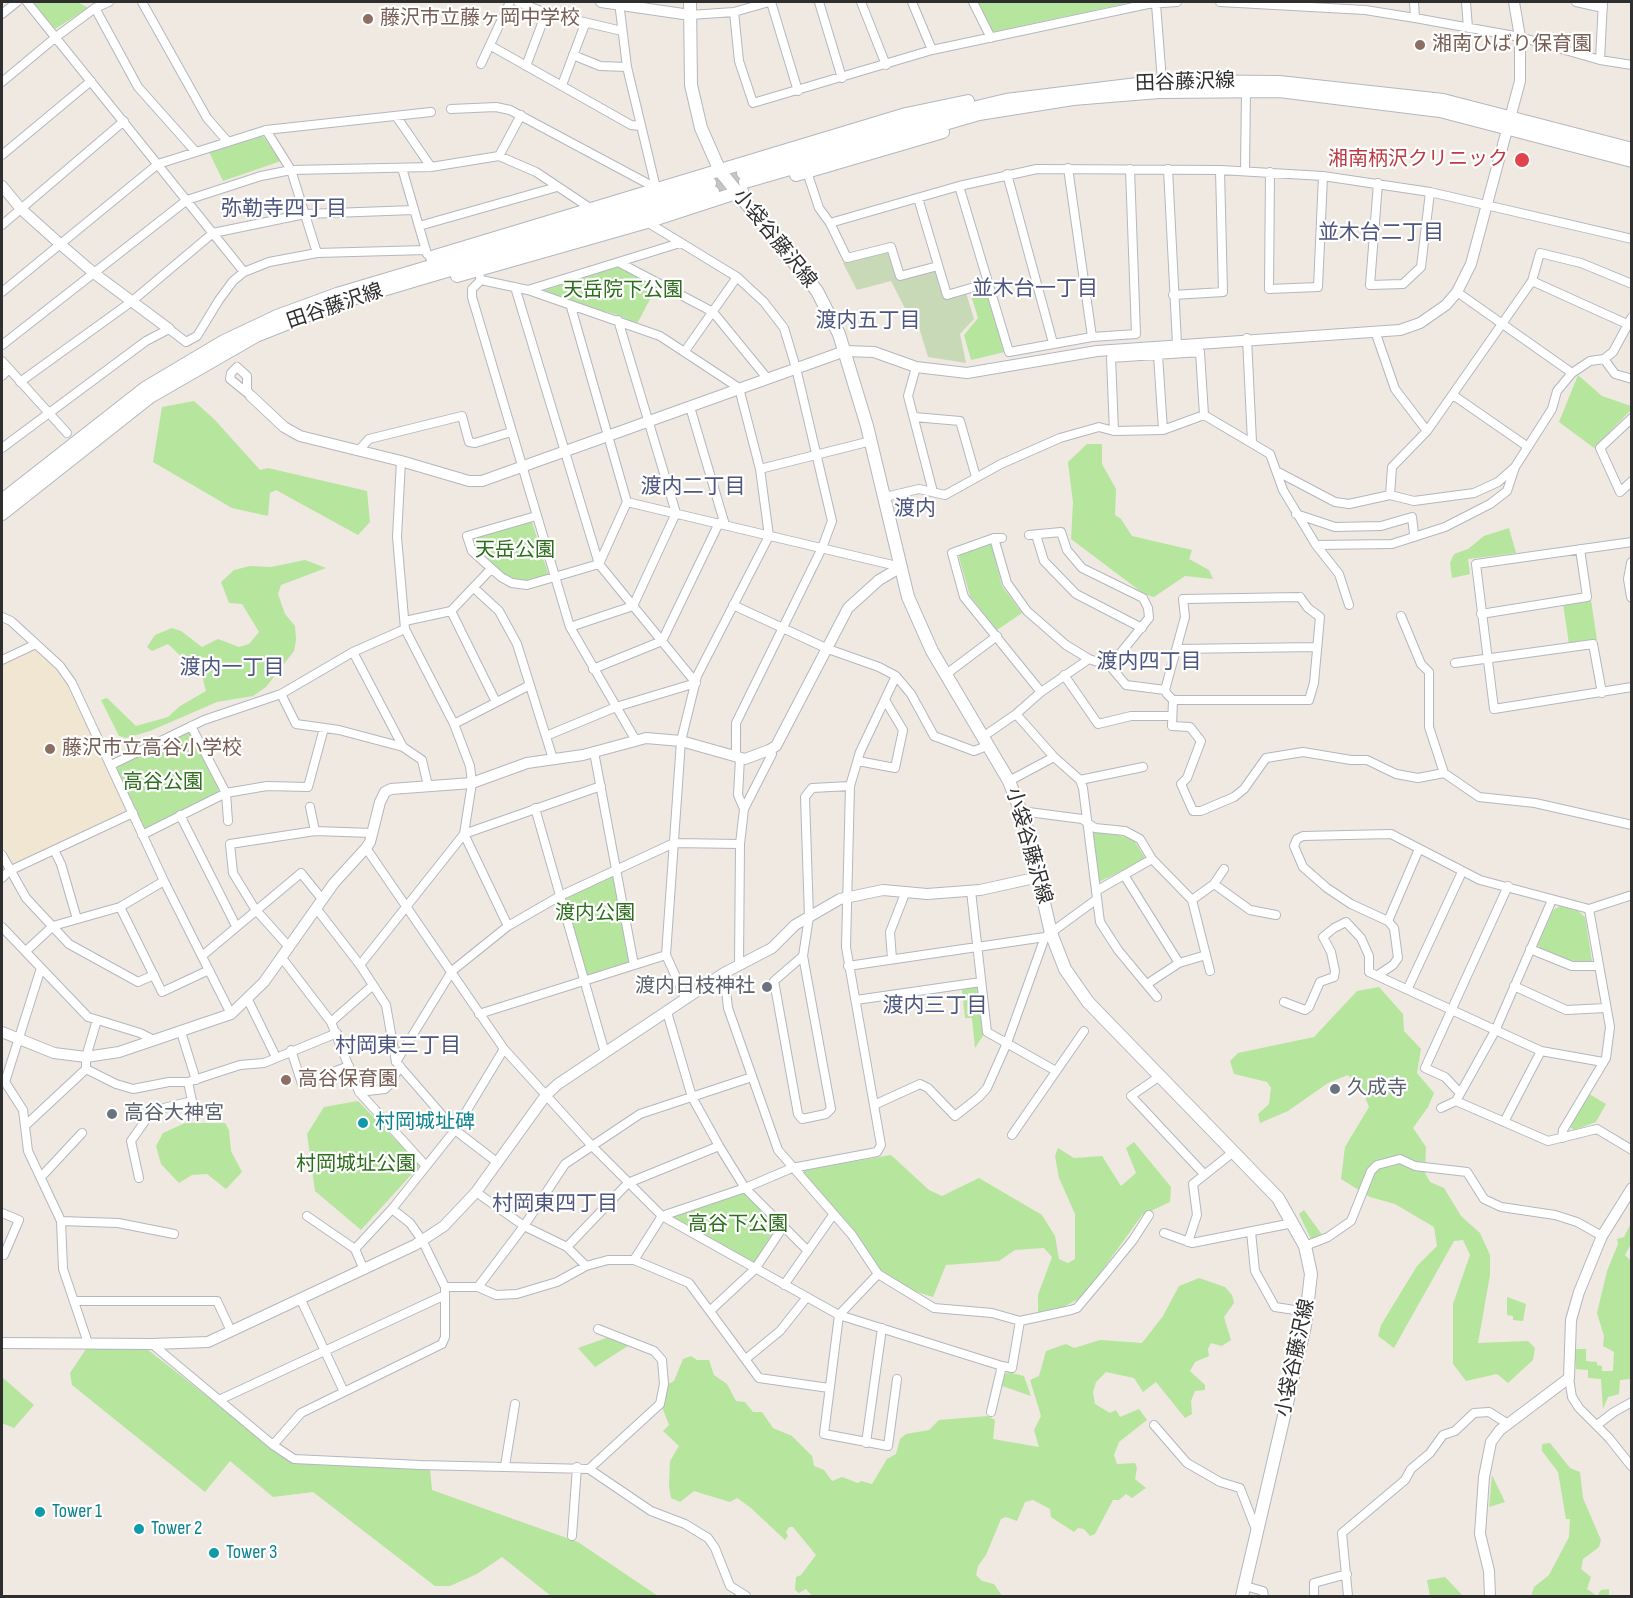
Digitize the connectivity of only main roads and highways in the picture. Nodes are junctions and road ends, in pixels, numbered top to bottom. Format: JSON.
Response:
{"nodes":[{"id":1,"x":690,"y":2,"type":"edge"},
{"id":2,"x":1006,"y":100,"type":"junction"},
{"id":3,"x":1022,"y":107,"type":"junction"},
{"id":4,"x":1632,"y":148,"type":"edge"},
{"id":5,"x":1632,"y":161,"type":"edge"},
{"id":6,"x":720,"y":171,"type":"junction"},
{"id":7,"x":735,"y":193,"type":"junction"},
{"id":8,"x":391,"y":277,"type":"junction"},
{"id":9,"x":339,"y":303,"type":"junction"},
{"id":10,"x":2,"y":500,"type":"edge"},
{"id":11,"x":2,"y":514,"type":"edge"},
{"id":12,"x":1243,"y":1591,"type":"edge"}],
"edges":[{"from":1,"to":6,"type":"main road","name":"小袋谷藤沢線"},
{"from":2,"to":3,"type":"main road","name":"田谷藤沢線"},
{"from":2,"to":4,"type":"main road","name":"田谷藤沢線"},
{"from":2,"to":6,"type":"main road"},
{"from":3,"to":5,"type":"main road","name":"田谷藤沢線"},
{"from":3,"to":7,"type":"main road"},
{"from":6,"to":7,"type":"main road","name":"小袋谷藤沢線"},
{"from":6,"to":8,"type":"main road"},
{"from":7,"to":9,"type":"main road"},
{"from":7,"to":12,"type":"main road","name":"小袋谷藤沢線"},
{"from":8,"to":9,"type":"main road","name":"田谷藤沢線"},
{"from":8,"to":10,"type":"main road","name":"田谷藤沢線"},
{"from":9,"to":11,"type":"main road","name":"田谷藤沢線"}]}
